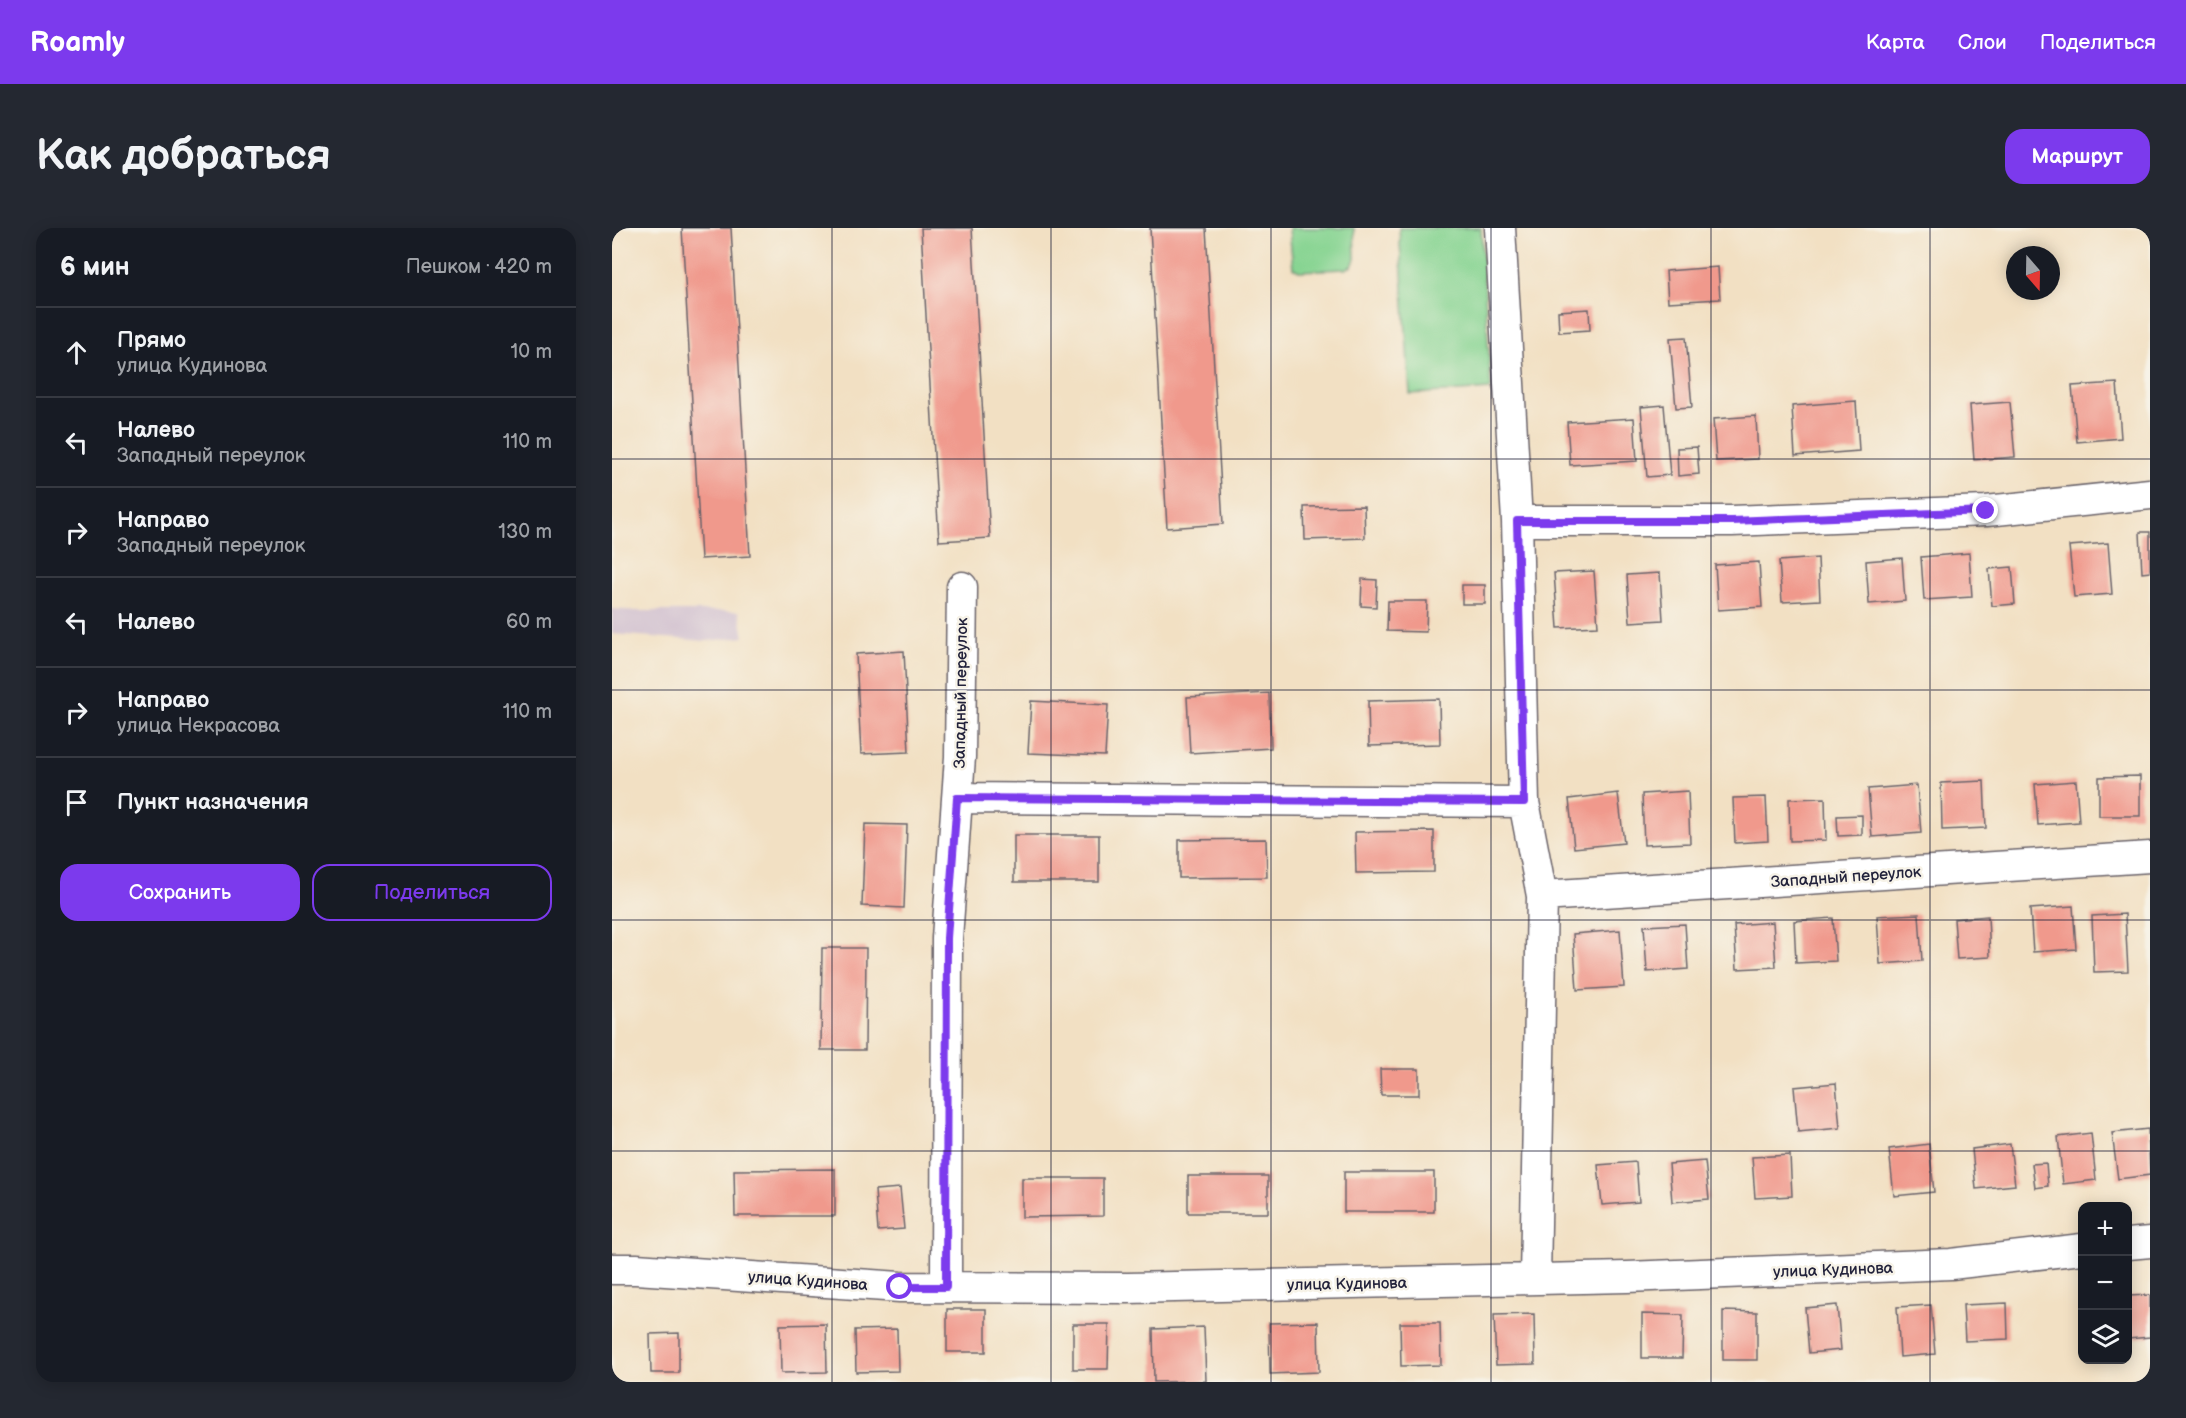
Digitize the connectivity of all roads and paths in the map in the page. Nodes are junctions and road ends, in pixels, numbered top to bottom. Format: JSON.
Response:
{"nodes":[{"id":1,"x":1500,"y":228,"type":"edge"},
{"id":2,"x":2150,"y":494,"type":"edge"},
{"id":3,"x":1517,"y":521,"type":"junction"},
{"id":4,"x":962,"y":587,"type":"dead end"},
{"id":5,"x":957,"y":798,"type":"junction"},
{"id":6,"x":1524,"y":802,"type":"junction"},
{"id":7,"x":2150,"y":857,"type":"edge"},
{"id":8,"x":1542,"y":896,"type":"junction"},
{"id":9,"x":2150,"y":1242,"type":"edge"},
{"id":10,"x":2132,"y":1244,"type":"edge"},
{"id":11,"x":2078,"y":1249,"type":"edge"},
{"id":12,"x":612,"y":1269,"type":"edge"},
{"id":13,"x":1535,"y":1279,"type":"junction"},
{"id":14,"x":946,"y":1287,"type":"junction"}],
"edges":[{"from":1,"to":3,"type":"street"},
{"from":2,"to":3,"type":"street"},
{"from":3,"to":6,"type":"street"},
{"from":4,"to":5,"type":"street","name":"Западный переулок"},
{"from":5,"to":6,"type":"street"},
{"from":5,"to":14,"type":"street","name":"Западный переулок"},
{"from":6,"to":8,"type":"street"},
{"from":7,"to":8,"type":"street","name":"Западный переулок"},
{"from":8,"to":13,"type":"street"},
{"from":9,"to":10,"type":"street"},
{"from":11,"to":13,"type":"street","name":"улица Кудинова"},
{"from":12,"to":14,"type":"street","name":"улица Кудинова"},
{"from":13,"to":14,"type":"street","name":"улица Кудинова"}]}
